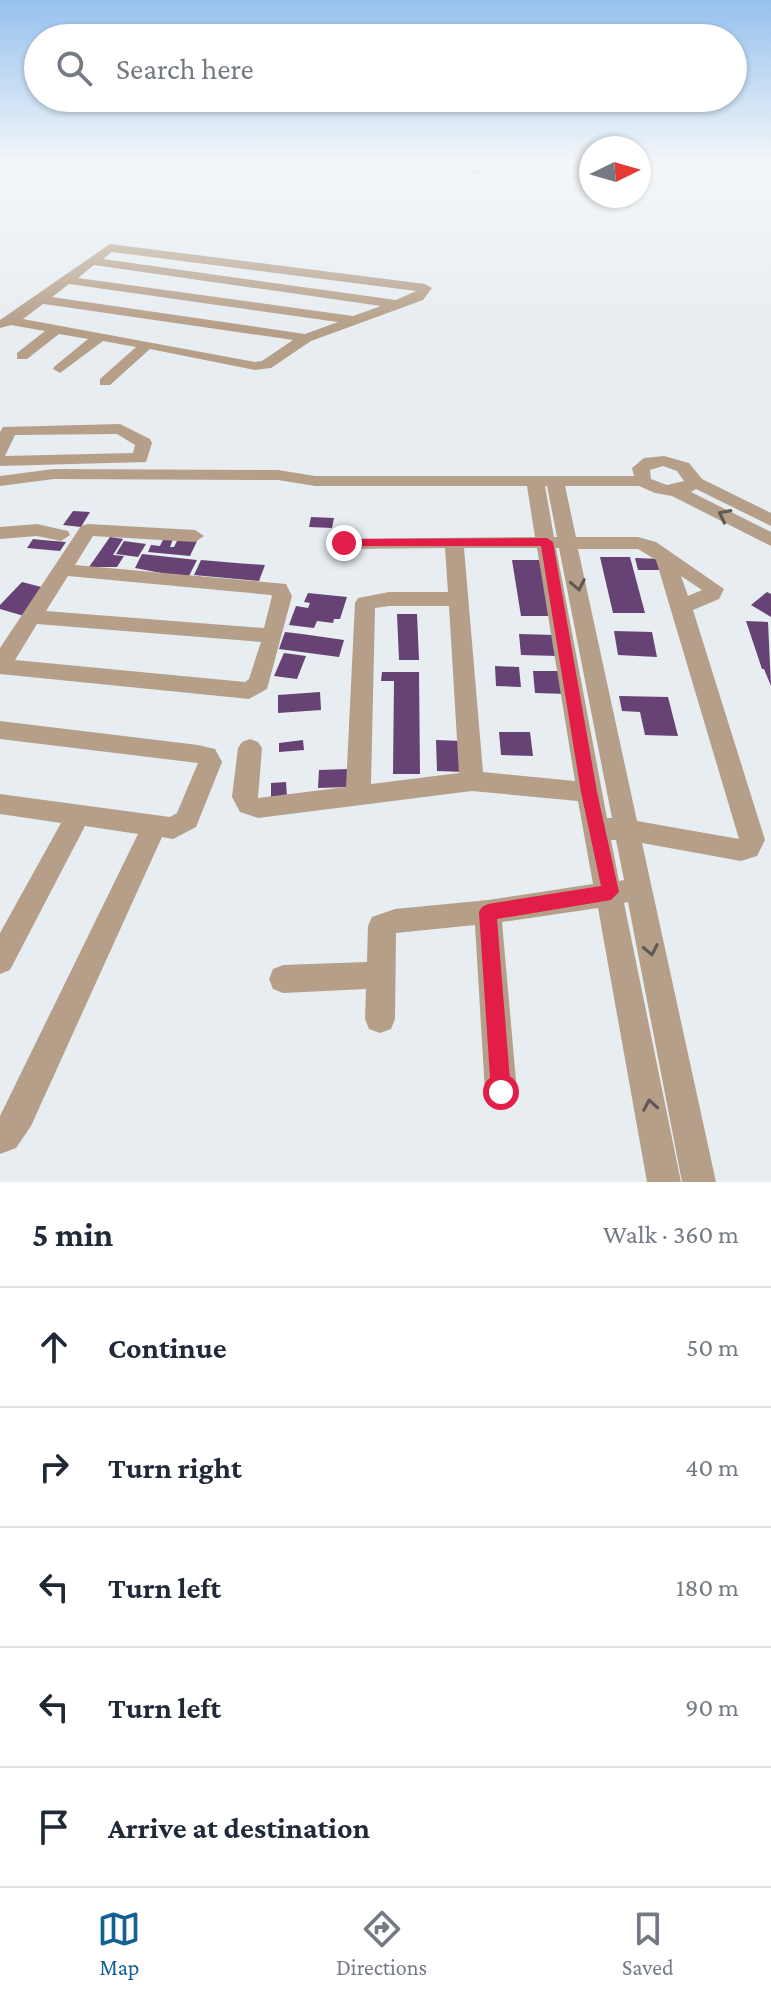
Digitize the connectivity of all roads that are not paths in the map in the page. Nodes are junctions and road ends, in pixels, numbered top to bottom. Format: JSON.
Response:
{"nodes":[{"id":1,"x":90,"y":261,"type":"junction"},
{"id":2,"x":260,"y":265,"type":"junction"},
{"id":3,"x":67,"y":280,"type":"junction"},
{"id":4,"x":243,"y":282,"type":"junction"},
{"id":5,"x":44,"y":300,"type":"junction"},
{"id":6,"x":222,"y":302,"type":"junction"},
{"id":7,"x":400,"y":304,"type":"junction"},
{"id":8,"x":351,"y":319,"type":"junction"},
{"id":9,"x":6,"y":322,"type":"edge"},
{"id":10,"x":201,"y":323,"type":"junction"},
{"id":11,"x":55,"y":330,"type":"junction"},
{"id":12,"x":99,"y":337,"type":"junction"},
{"id":13,"x":306,"y":338,"type":"junction"},
{"id":14,"x":146,"y":345,"type":"junction"},
{"id":15,"x":174,"y":349,"type":"junction"},
{"id":16,"x":22,"y":356,"type":"dead end"},
{"id":17,"x":60,"y":369,"type":"dead end"},
{"id":18,"x":105,"y":382,"type":"dead end"},
{"id":19,"x":5,"y":430,"type":"edge"},
{"id":20,"x":0,"y":452,"type":"edge"},
{"id":21,"x":0,"y":461,"type":"edge"},
{"id":22,"x":642,"y":474,"type":"junction"},
{"id":23,"x":278,"y":475,"type":"junction"},
{"id":24,"x":0,"y":481,"type":"edge"},
{"id":25,"x":693,"y":481,"type":"junction"},
{"id":26,"x":545,"y":482,"type":"junction"},
{"id":27,"x":676,"y":491,"type":"junction"},
{"id":28,"x":771,"y":520,"type":"edge"},
{"id":29,"x":0,"y":533,"type":"edge"},
{"id":30,"x":61,"y":535,"type":"dead end"},
{"id":31,"x":195,"y":536,"type":"dead end"},
{"id":32,"x":771,"y":540,"type":"edge"},
{"id":33,"x":454,"y":542,"type":"junction"},
{"id":34,"x":558,"y":542,"type":"junction"},
{"id":35,"x":344,"y":543,"type":"dead end"},
{"id":36,"x":665,"y":557,"type":"junction"},
{"id":37,"x":65,"y":570,"type":"junction"},
{"id":38,"x":458,"y":599,"type":"junction"},
{"id":39,"x":682,"y":607,"type":"junction"},
{"id":40,"x":34,"y":617,"type":"junction"},
{"id":41,"x":273,"y":636,"type":"junction"},
{"id":42,"x":0,"y":666,"type":"edge"},
{"id":43,"x":0,"y":730,"type":"edge"},
{"id":44,"x":250,"y":748,"type":"dead end"},
{"id":45,"x":472,"y":781,"type":"junction"},
{"id":46,"x":589,"y":792,"type":"junction"},
{"id":47,"x":358,"y":796,"type":"junction"},
{"id":48,"x":0,"y":804,"type":"edge"},
{"id":49,"x":79,"y":813,"type":"junction"},
{"id":50,"x":155,"y":825,"type":"junction"},
{"id":51,"x":597,"y":828,"type":"junction"},
{"id":52,"x":626,"y":830,"type":"junction"},
{"id":53,"x":611,"y":892,"type":"junction"},
{"id":54,"x":639,"y":892,"type":"junction"},
{"id":55,"x":488,"y":912,"type":"junction"},
{"id":56,"x":0,"y":961,"type":"edge"},
{"id":57,"x":379,"y":975,"type":"junction"},
{"id":58,"x":283,"y":979,"type":"dead end"},
{"id":59,"x":380,"y":1019,"type":"dead end"},
{"id":60,"x":501,"y":1092,"type":"dead end"},
{"id":61,"x":0,"y":1138,"type":"edge"},
{"id":62,"x":664,"y":1182,"type":"edge"},
{"id":63,"x":699,"y":1182,"type":"edge"}],
"edges":[{"from":1,"to":2,"type":"street"},
{"from":1,"to":3,"type":"street"},
{"from":1,"to":4,"type":"street"},
{"from":2,"to":4,"type":"street"},
{"from":2,"to":7,"type":"street"},
{"from":3,"to":5,"type":"street"},
{"from":3,"to":6,"type":"street"},
{"from":4,"to":6,"type":"street"},
{"from":4,"to":7,"type":"street"},
{"from":5,"to":9,"type":"street"},
{"from":5,"to":10,"type":"street"},
{"from":6,"to":8,"type":"street"},
{"from":6,"to":10,"type":"street"},
{"from":7,"to":8,"type":"street"},
{"from":8,"to":13,"type":"street"},
{"from":9,"to":11,"type":"street"},
{"from":10,"to":13,"type":"street"},
{"from":10,"to":15,"type":"street"},
{"from":11,"to":12,"type":"street"},
{"from":11,"to":16,"type":"street"},
{"from":12,"to":14,"type":"street"},
{"from":12,"to":17,"type":"street"},
{"from":13,"to":15,"type":"street"},
{"from":14,"to":15,"type":"street"},
{"from":14,"to":18,"type":"street"},
{"from":19,"to":20,"type":"street"},
{"from":19,"to":21,"type":"street"},
{"from":22,"to":23,"type":"street"},
{"from":22,"to":25,"type":"street"},
{"from":22,"to":26,"type":"street"},
{"from":22,"to":27,"type":"street"},
{"from":23,"to":24,"type":"street"},
{"from":23,"to":26,"type":"street"},
{"from":25,"to":27,"type":"street"},
{"from":25,"to":28,"type":"street"},
{"from":26,"to":34,"type":"street"},
{"from":32,"to":27,"type":"street","one_way":true},
{"from":29,"to":30,"type":"street"},
{"from":31,"to":37,"type":"street"},
{"from":33,"to":34,"type":"street"},
{"from":33,"to":35,"type":"street"},
{"from":33,"to":38,"type":"street"},
{"from":34,"to":36,"type":"street"},
{"from":34,"to":46,"type":"street"},
{"from":34,"to":52,"type":"street","one_way":true},
{"from":36,"to":39,"type":"street"},
{"from":36,"to":39,"type":"street"},
{"from":37,"to":40,"type":"street"},
{"from":37,"to":41,"type":"street"},
{"from":38,"to":45,"type":"street"},
{"from":38,"to":47,"type":"street"},
{"from":39,"to":52,"type":"street"},
{"from":40,"to":41,"type":"street"},
{"from":40,"to":42,"type":"street"},
{"from":41,"to":42,"type":"street"},
{"from":43,"to":50,"type":"street"},
{"from":44,"to":47,"type":"street"},
{"from":45,"to":46,"type":"street"},
{"from":45,"to":47,"type":"street"},
{"from":46,"to":51,"type":"street"},
{"from":48,"to":49,"type":"street"},
{"from":49,"to":50,"type":"street"},
{"from":49,"to":56,"type":"street"},
{"from":50,"to":61,"type":"street"},
{"from":51,"to":52,"type":"street"},
{"from":51,"to":53,"type":"street"},
{"from":52,"to":54,"type":"street"},
{"from":53,"to":54,"type":"street"},
{"from":53,"to":55,"type":"street"},
{"from":62,"to":53,"type":"street","one_way":true},
{"from":54,"to":63,"type":"street","one_way":true},
{"from":55,"to":57,"type":"street"},
{"from":55,"to":60,"type":"street"},
{"from":57,"to":58,"type":"street"},
{"from":57,"to":59,"type":"street"}]}
